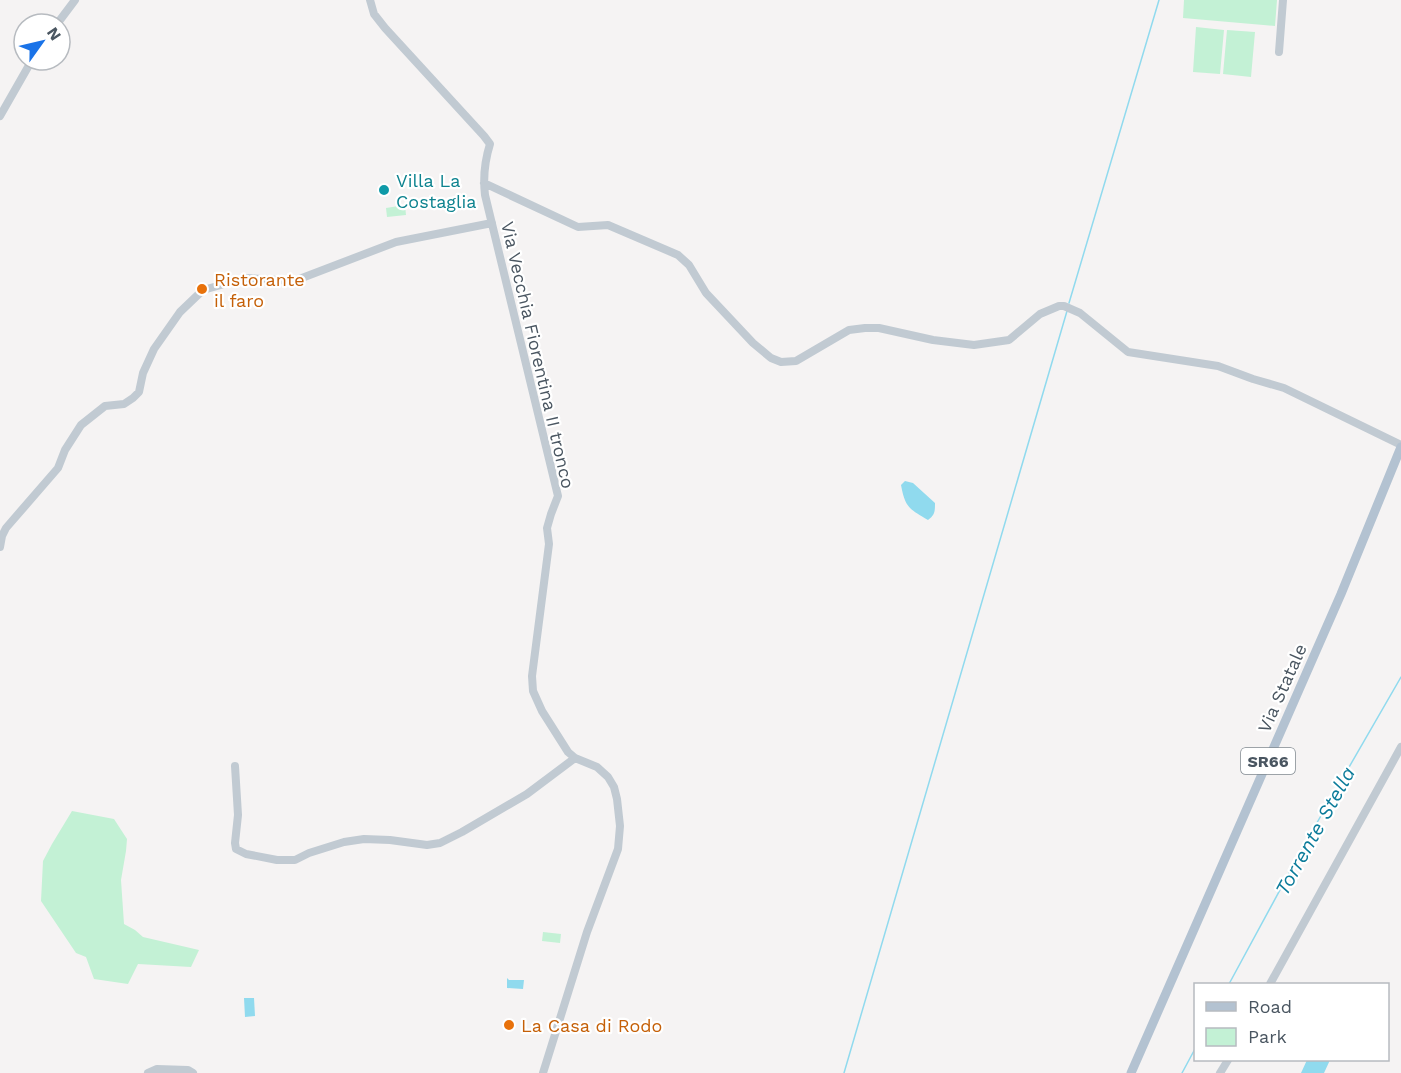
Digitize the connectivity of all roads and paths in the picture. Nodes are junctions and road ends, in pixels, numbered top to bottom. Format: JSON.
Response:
{"nodes":[{"id":1,"x":370,"y":0,"type":"edge"},
{"id":2,"x":1283,"y":0,"type":"edge"},
{"id":3,"x":1279,"y":52,"type":"dead end"},
{"id":4,"x":25,"y":72,"type":"edge"},
{"id":5,"x":0,"y":117,"type":"edge"},
{"id":6,"x":484,"y":183,"type":"junction"},
{"id":7,"x":492,"y":223,"type":"junction"},
{"id":8,"x":1401,"y":446,"type":"edge"},
{"id":9,"x":0,"y":547,"type":"edge"},
{"id":10,"x":1401,"y":747,"type":"edge"},
{"id":11,"x":575,"y":758,"type":"junction"},
{"id":12,"x":235,"y":766,"type":"dead end"},
{"id":13,"x":1271,"y":983,"type":"edge"},
{"id":14,"x":148,"y":1073,"type":"edge"},
{"id":15,"x":193,"y":1073,"type":"edge"},
{"id":16,"x":543,"y":1073,"type":"edge"},
{"id":17,"x":1131,"y":1073,"type":"edge"}],
"edges":[{"from":1,"to":6,"type":"street","name":"Via Vecchia Fiorentina II tronco"},
{"from":2,"to":3,"type":"street"},
{"from":4,"to":5,"type":"street"},
{"from":6,"to":7,"type":"street","name":"Via Vecchia Fiorentina II tronco"},
{"from":6,"to":8,"type":"street"},
{"from":7,"to":9,"type":"street"},
{"from":7,"to":11,"type":"street","name":"Via Vecchia Fiorentina II tronco"},
{"from":8,"to":17,"type":"main road","name":"Via Statale","number":"SR66"},
{"from":10,"to":13,"type":"street"},
{"from":11,"to":12,"type":"street"},
{"from":11,"to":16,"type":"street","name":"Via Vecchia Fiorentina II tronco"},
{"from":14,"to":15,"type":"street"}]}
